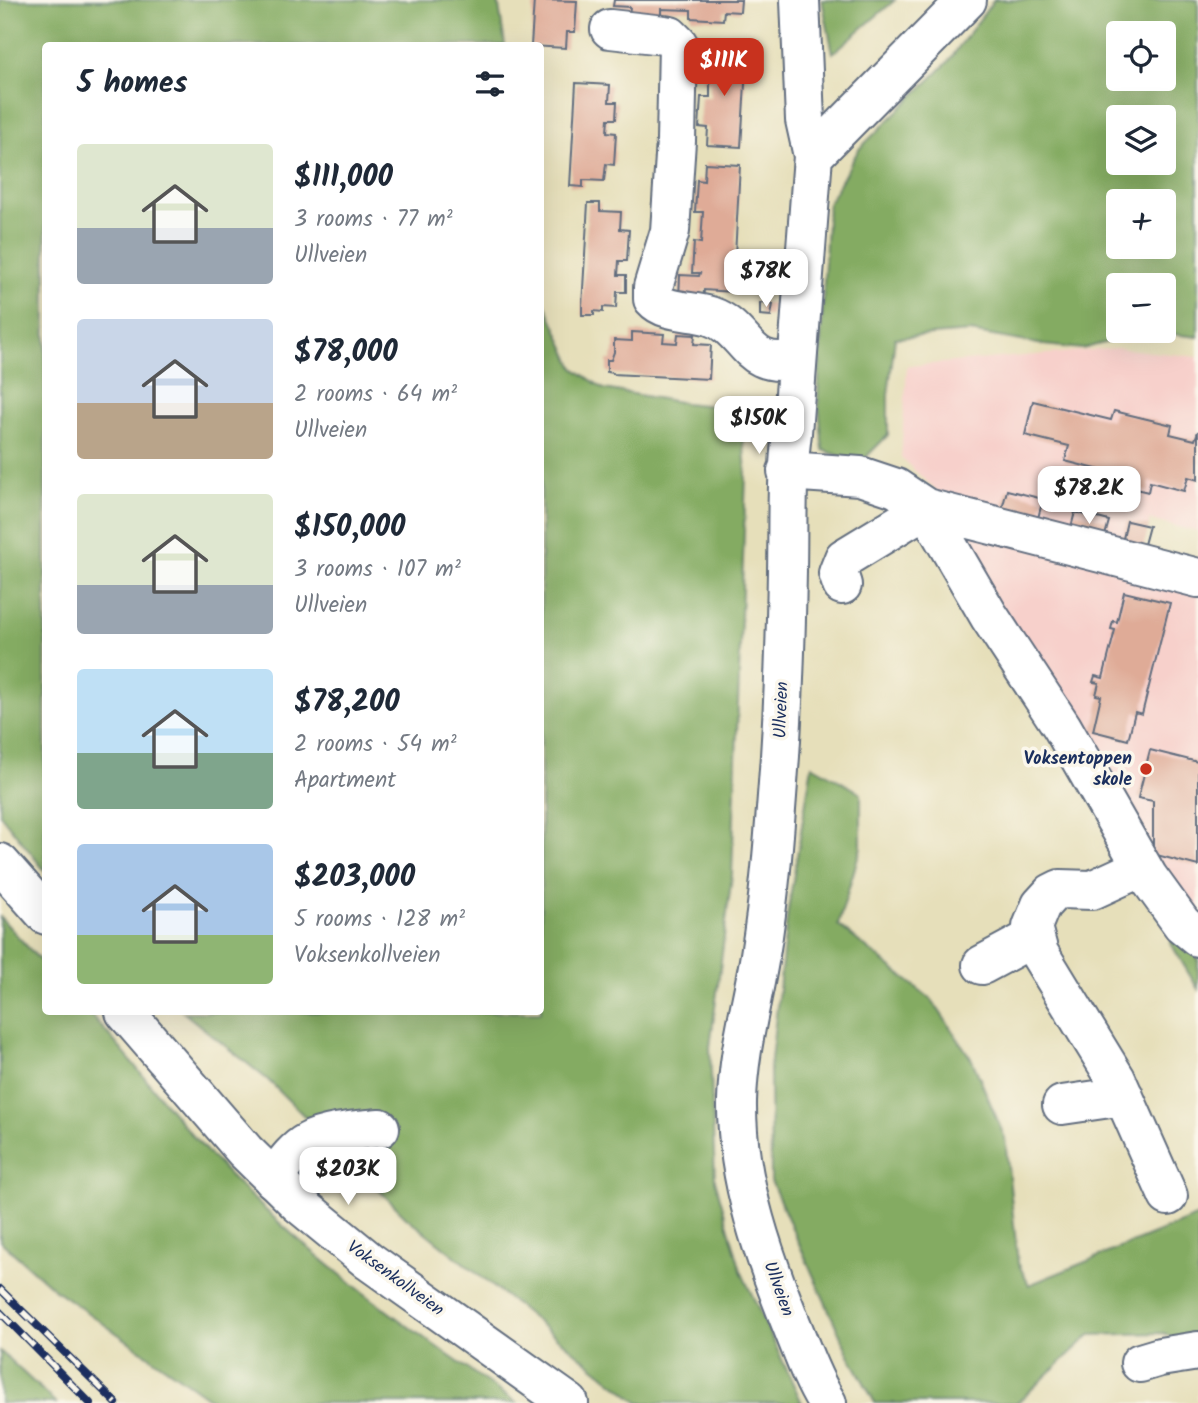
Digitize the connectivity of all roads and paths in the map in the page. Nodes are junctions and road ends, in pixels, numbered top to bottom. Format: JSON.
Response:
{"nodes":[{"id":1,"x":800,"y":0,"type":"edge"},
{"id":2,"x":967,"y":0,"type":"edge"},
{"id":3,"x":610,"y":29,"type":"dead end"},
{"id":4,"x":813,"y":156,"type":"junction"},
{"id":5,"x":797,"y":359,"type":"junction"},
{"id":6,"x":787,"y":471,"type":"junction"},
{"id":7,"x":926,"y":508,"type":"junction"},
{"id":8,"x":1198,"y":578,"type":"edge"},
{"id":9,"x":842,"y":585,"type":"dead end"},
{"id":10,"x":0,"y":863,"type":"edge"},
{"id":11,"x":1142,"y":867,"type":"junction"},
{"id":12,"x":42,"y":910,"type":"edge"},
{"id":13,"x":1034,"y":937,"type":"junction"},
{"id":14,"x":1198,"y":937,"type":"edge"},
{"id":15,"x":982,"y":965,"type":"dead end"},
{"id":16,"x":128,"y":1015,"type":"edge"},
{"id":17,"x":1124,"y":1096,"type":"junction"},
{"id":18,"x":1062,"y":1105,"type":"dead end"},
{"id":19,"x":380,"y":1128,"type":"dead end"},
{"id":20,"x":273,"y":1179,"type":"junction"},
{"id":21,"x":1168,"y":1196,"type":"dead end"},
{"id":22,"x":1198,"y":1351,"type":"edge"},
{"id":23,"x":1140,"y":1363,"type":"dead end"},
{"id":24,"x":569,"y":1403,"type":"edge"},
{"id":25,"x":827,"y":1403,"type":"edge"}],
"edges":[{"from":1,"to":4,"type":"street","name":"Ullveien"},
{"from":2,"to":4,"type":"street"},
{"from":3,"to":5,"type":"street"},
{"from":4,"to":5,"type":"street","name":"Ullveien"},
{"from":5,"to":6,"type":"street","name":"Ullveien"},
{"from":6,"to":7,"type":"street"},
{"from":6,"to":25,"type":"street","name":"Ullveien"},
{"from":7,"to":8,"type":"street"},
{"from":7,"to":9,"type":"street"},
{"from":7,"to":11,"type":"street"},
{"from":10,"to":12,"type":"street"},
{"from":11,"to":13,"type":"street"},
{"from":11,"to":14,"type":"street"},
{"from":13,"to":15,"type":"street"},
{"from":13,"to":17,"type":"street"},
{"from":16,"to":20,"type":"street","name":"Voksenkollveien"},
{"from":17,"to":18,"type":"street"},
{"from":17,"to":21,"type":"street"},
{"from":19,"to":20,"type":"street"},
{"from":20,"to":24,"type":"street","name":"Voksenkollveien"},
{"from":22,"to":23,"type":"street"}]}
